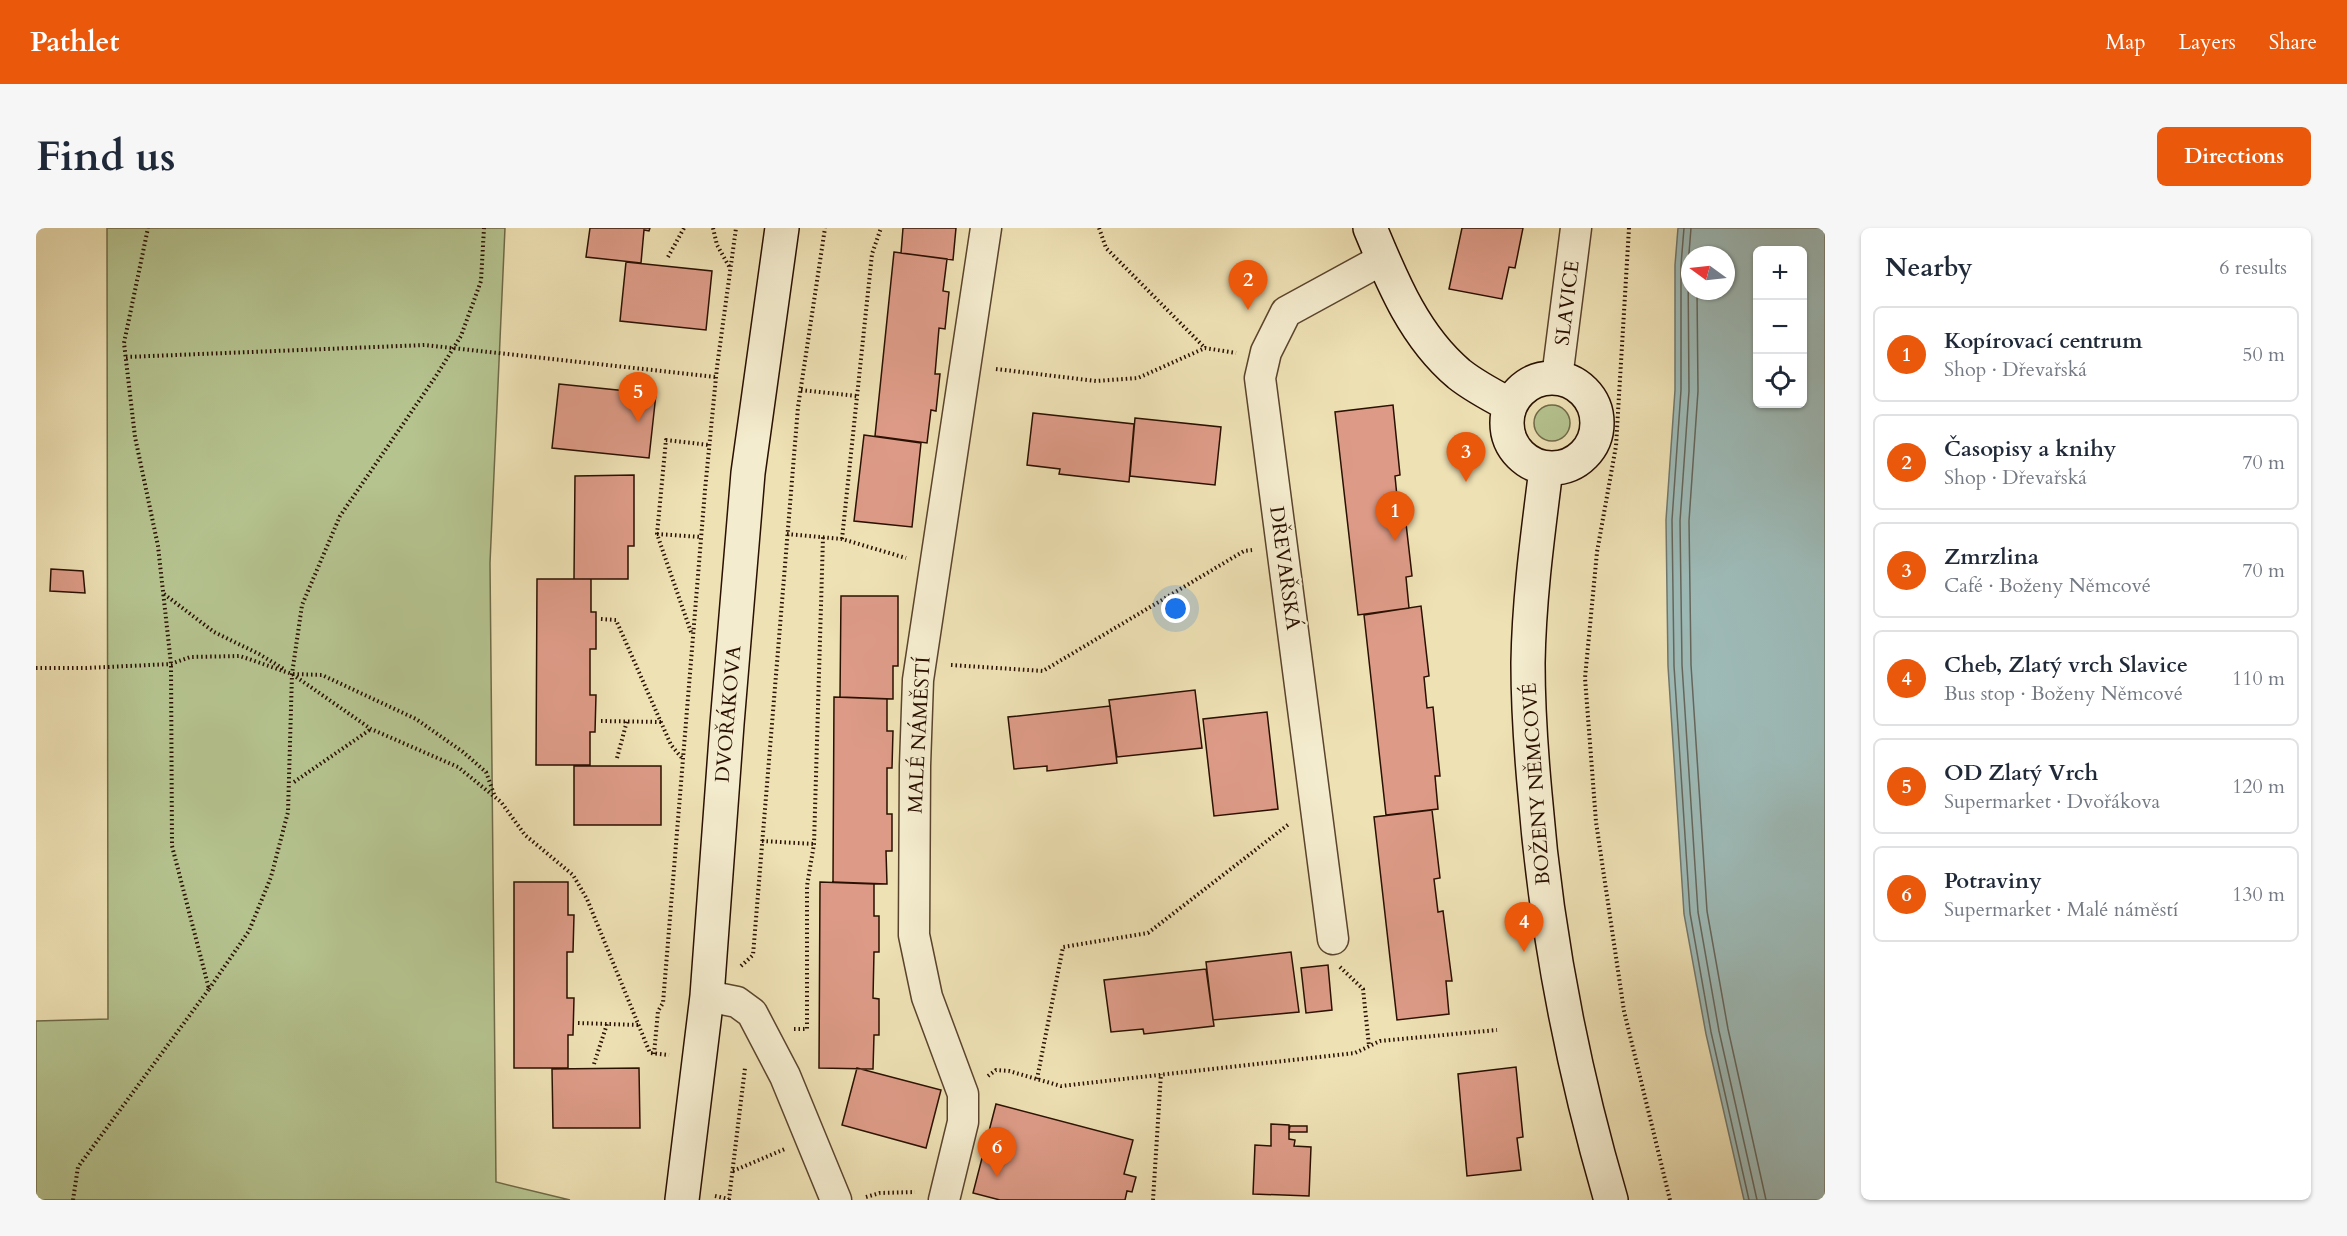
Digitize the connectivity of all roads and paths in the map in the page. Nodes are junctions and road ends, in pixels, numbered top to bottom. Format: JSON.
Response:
{"nodes":[{"id":1,"x":148,"y":228,"type":"edge"},
{"id":2,"x":484,"y":228,"type":"edge"},
{"id":3,"x":684,"y":228,"type":"edge"},
{"id":4,"x":713,"y":228,"type":"edge"},
{"id":5,"x":736,"y":228,"type":"edge"},
{"id":6,"x":782,"y":228,"type":"edge"},
{"id":7,"x":825,"y":228,"type":"edge"},
{"id":8,"x":881,"y":228,"type":"edge"},
{"id":9,"x":986,"y":228,"type":"edge"},
{"id":10,"x":1100,"y":228,"type":"edge"},
{"id":11,"x":1370,"y":228,"type":"edge"},
{"id":12,"x":1576,"y":228,"type":"edge"},
{"id":13,"x":1629,"y":228,"type":"edge"},
{"id":14,"x":668,"y":257,"type":"dead end"},
{"id":15,"x":1383,"y":259,"type":"junction"},
{"id":16,"x":730,"y":269,"type":"junction"},
{"id":17,"x":453,"y":348,"type":"junction"},
{"id":18,"x":1205,"y":348,"type":"junction"},
{"id":19,"x":126,"y":357,"type":"junction"},
{"id":20,"x":1265,"y":358,"type":"junction"},
{"id":21,"x":966,"y":366,"type":"junction"},
{"id":22,"x":716,"y":377,"type":"junction"},
{"id":23,"x":1557,"y":378,"type":"junction"},
{"id":24,"x":801,"y":390,"type":"junction"},
{"id":25,"x":857,"y":396,"type":"junction"},
{"id":26,"x":1510,"y":405,"type":"junction"},
{"id":27,"x":709,"y":445,"type":"junction"},
{"id":28,"x":1546,"y":469,"type":"junction"},
{"id":29,"x":657,"y":534,"type":"junction"},
{"id":30,"x":787,"y":534,"type":"junction"},
{"id":31,"x":701,"y":537,"type":"junction"},
{"id":32,"x":823,"y":537,"type":"junction"},
{"id":33,"x":842,"y":539,"type":"junction"},
{"id":34,"x":1282,"y":547,"type":"junction"},
{"id":35,"x":934,"y":566,"type":"junction"},
{"id":36,"x":163,"y":594,"type":"junction"},
{"id":37,"x":601,"y":619,"type":"dead end"},
{"id":38,"x":691,"y":632,"type":"dead end"},
{"id":39,"x":920,"y":662,"type":"junction"},
{"id":40,"x":171,"y":664,"type":"junction"},
{"id":41,"x":36,"y":668,"type":"edge"},
{"id":42,"x":292,"y":674,"type":"junction"},
{"id":43,"x":601,"y":721,"type":"dead end"},
{"id":44,"x":627,"y":721,"type":"junction"},
{"id":45,"x":661,"y":722,"type":"junction"},
{"id":46,"x":371,"y":729,"type":"junction"},
{"id":47,"x":617,"y":758,"type":"dead end"},
{"id":48,"x":682,"y":758,"type":"junction"},
{"id":49,"x":294,"y":782,"type":"dead end"},
{"id":50,"x":496,"y":798,"type":"junction"},
{"id":51,"x":1294,"y":820,"type":"dead end"},
{"id":52,"x":762,"y":841,"type":"junction"},
{"id":53,"x":814,"y":844,"type":"junction"},
{"id":54,"x":1334,"y":939,"type":"joint"},
{"id":55,"x":209,"y":989,"type":"junction"},
{"id":56,"x":722,"y":999,"type":"junction"},
{"id":57,"x":578,"y":1023,"type":"dead end"},
{"id":58,"x":607,"y":1024,"type":"junction"},
{"id":59,"x":638,"y":1025,"type":"junction"},
{"id":60,"x":1497,"y":1030,"type":"dead end"},
{"id":61,"x":1369,"y":1046,"type":"junction"},
{"id":62,"x":756,"y":1047,"type":"junction"},
{"id":63,"x":654,"y":1054,"type":"junction"},
{"id":64,"x":700,"y":1058,"type":"junction"},
{"id":65,"x":594,"y":1064,"type":"dead end"},
{"id":66,"x":1161,"y":1074,"type":"junction"},
{"id":67,"x":1037,"y":1079,"type":"junction"},
{"id":68,"x":963,"y":1094,"type":"junction"},
{"id":69,"x":810,"y":1138,"type":"junction"},
{"id":70,"x":733,"y":1171,"type":"junction"},
{"id":71,"x":945,"y":1195,"type":"edge"},
{"id":72,"x":697,"y":1198,"type":"edge"},
{"id":73,"x":849,"y":1199,"type":"edge"},
{"id":74,"x":73,"y":1200,"type":"edge"},
{"id":75,"x":1153,"y":1200,"type":"edge"},
{"id":76,"x":1611,"y":1200,"type":"edge"},
{"id":77,"x":1670,"y":1200,"type":"edge"}],
"edges":[{"from":1,"to":19,"type":"path"},
{"from":2,"to":17,"type":"path"},
{"from":3,"to":14,"type":"path"},
{"from":4,"to":16,"type":"path"},
{"from":5,"to":16,"type":"path"},
{"from":6,"to":56,"type":"street","name":"DVOŘÁKOVA"},
{"from":7,"to":24,"type":"path"},
{"from":8,"to":25,"type":"path"},
{"from":9,"to":21,"type":"street","name":"MALÉ NÁMĚSTÍ"},
{"from":10,"to":18,"type":"path"},
{"from":11,"to":15,"type":"street"},
{"from":12,"to":23,"type":"street","name":"SLAVICE"},
{"from":13,"to":77,"type":"path"},
{"from":15,"to":20,"type":"street","name":"DŘEVAŘSKÁ"},
{"from":15,"to":26,"type":"street"},
{"from":16,"to":22,"type":"path"},
{"from":17,"to":19,"type":"path"},
{"from":17,"to":22,"type":"path"},
{"from":17,"to":42,"type":"path"},
{"from":18,"to":20,"type":"path"},
{"from":18,"to":21,"type":"path"},
{"from":19,"to":36,"type":"path"},
{"from":20,"to":34,"type":"street","name":"DŘEVAŘSKÁ"},
{"from":21,"to":35,"type":"street","name":"MALÉ NÁMĚSTÍ"},
{"from":22,"to":27,"type":"path"},
{"from":23,"to":26,"type":"street"},
{"from":23,"to":28,"type":"street"},
{"from":24,"to":25,"type":"path"},
{"from":24,"to":30,"type":"path"},
{"from":25,"to":33,"type":"path"},
{"from":26,"to":28,"type":"street"},
{"from":27,"to":29,"type":"path"},
{"from":27,"to":31,"type":"path"},
{"from":28,"to":76,"type":"street","name":"BOŽENY NĚMCOVÉ"},
{"from":29,"to":31,"type":"path"},
{"from":29,"to":38,"type":"path"},
{"from":30,"to":32,"type":"path"},
{"from":30,"to":52,"type":"path"},
{"from":31,"to":48,"type":"path"},
{"from":32,"to":33,"type":"path"},
{"from":32,"to":53,"type":"path"},
{"from":33,"to":35,"type":"path"},
{"from":34,"to":39,"type":"path"},
{"from":34,"to":54,"type":"street","name":"DŘEVAŘSKÁ"},
{"from":35,"to":39,"type":"street","name":"MALÉ NÁMĚSTÍ"},
{"from":36,"to":40,"type":"path"},
{"from":36,"to":42,"type":"path"},
{"from":37,"to":45,"type":"path"},
{"from":39,"to":68,"type":"street","name":"MALÉ NÁMĚSTÍ"},
{"from":40,"to":41,"type":"path"},
{"from":40,"to":42,"type":"path"},
{"from":40,"to":55,"type":"path"},
{"from":42,"to":46,"type":"path"},
{"from":42,"to":50,"type":"path"},
{"from":42,"to":55,"type":"path"},
{"from":43,"to":44,"type":"path"},
{"from":44,"to":45,"type":"path"},
{"from":44,"to":47,"type":"path"},
{"from":45,"to":48,"type":"path"},
{"from":46,"to":49,"type":"path"},
{"from":46,"to":50,"type":"path"},
{"from":48,"to":63,"type":"path"},
{"from":50,"to":59,"type":"path"},
{"from":51,"to":67,"type":"path"},
{"from":52,"to":53,"type":"path"},
{"from":52,"to":56,"type":"path"},
{"from":53,"to":62,"type":"path"},
{"from":54,"to":61,"type":"path"},
{"from":55,"to":74,"type":"path"},
{"from":56,"to":62,"type":"street"},
{"from":56,"to":64,"type":"street","name":"DVOŘÁKOVA"},
{"from":57,"to":58,"type":"path"},
{"from":58,"to":59,"type":"path"},
{"from":58,"to":65,"type":"path"},
{"from":59,"to":63,"type":"path"},
{"from":60,"to":61,"type":"path"},
{"from":61,"to":66,"type":"path"},
{"from":62,"to":69,"type":"street"},
{"from":62,"to":70,"type":"path"},
{"from":63,"to":64,"type":"path"},
{"from":64,"to":72,"type":"street","name":"DVOŘÁKOVA"},
{"from":66,"to":67,"type":"path"},
{"from":66,"to":75,"type":"path"},
{"from":67,"to":68,"type":"path"},
{"from":68,"to":71,"type":"street","name":"MALÉ NÁMĚSTÍ"},
{"from":69,"to":70,"type":"path"},
{"from":69,"to":73,"type":"street"},
{"from":70,"to":72,"type":"path"},
{"from":71,"to":73,"type":"path"}]}
